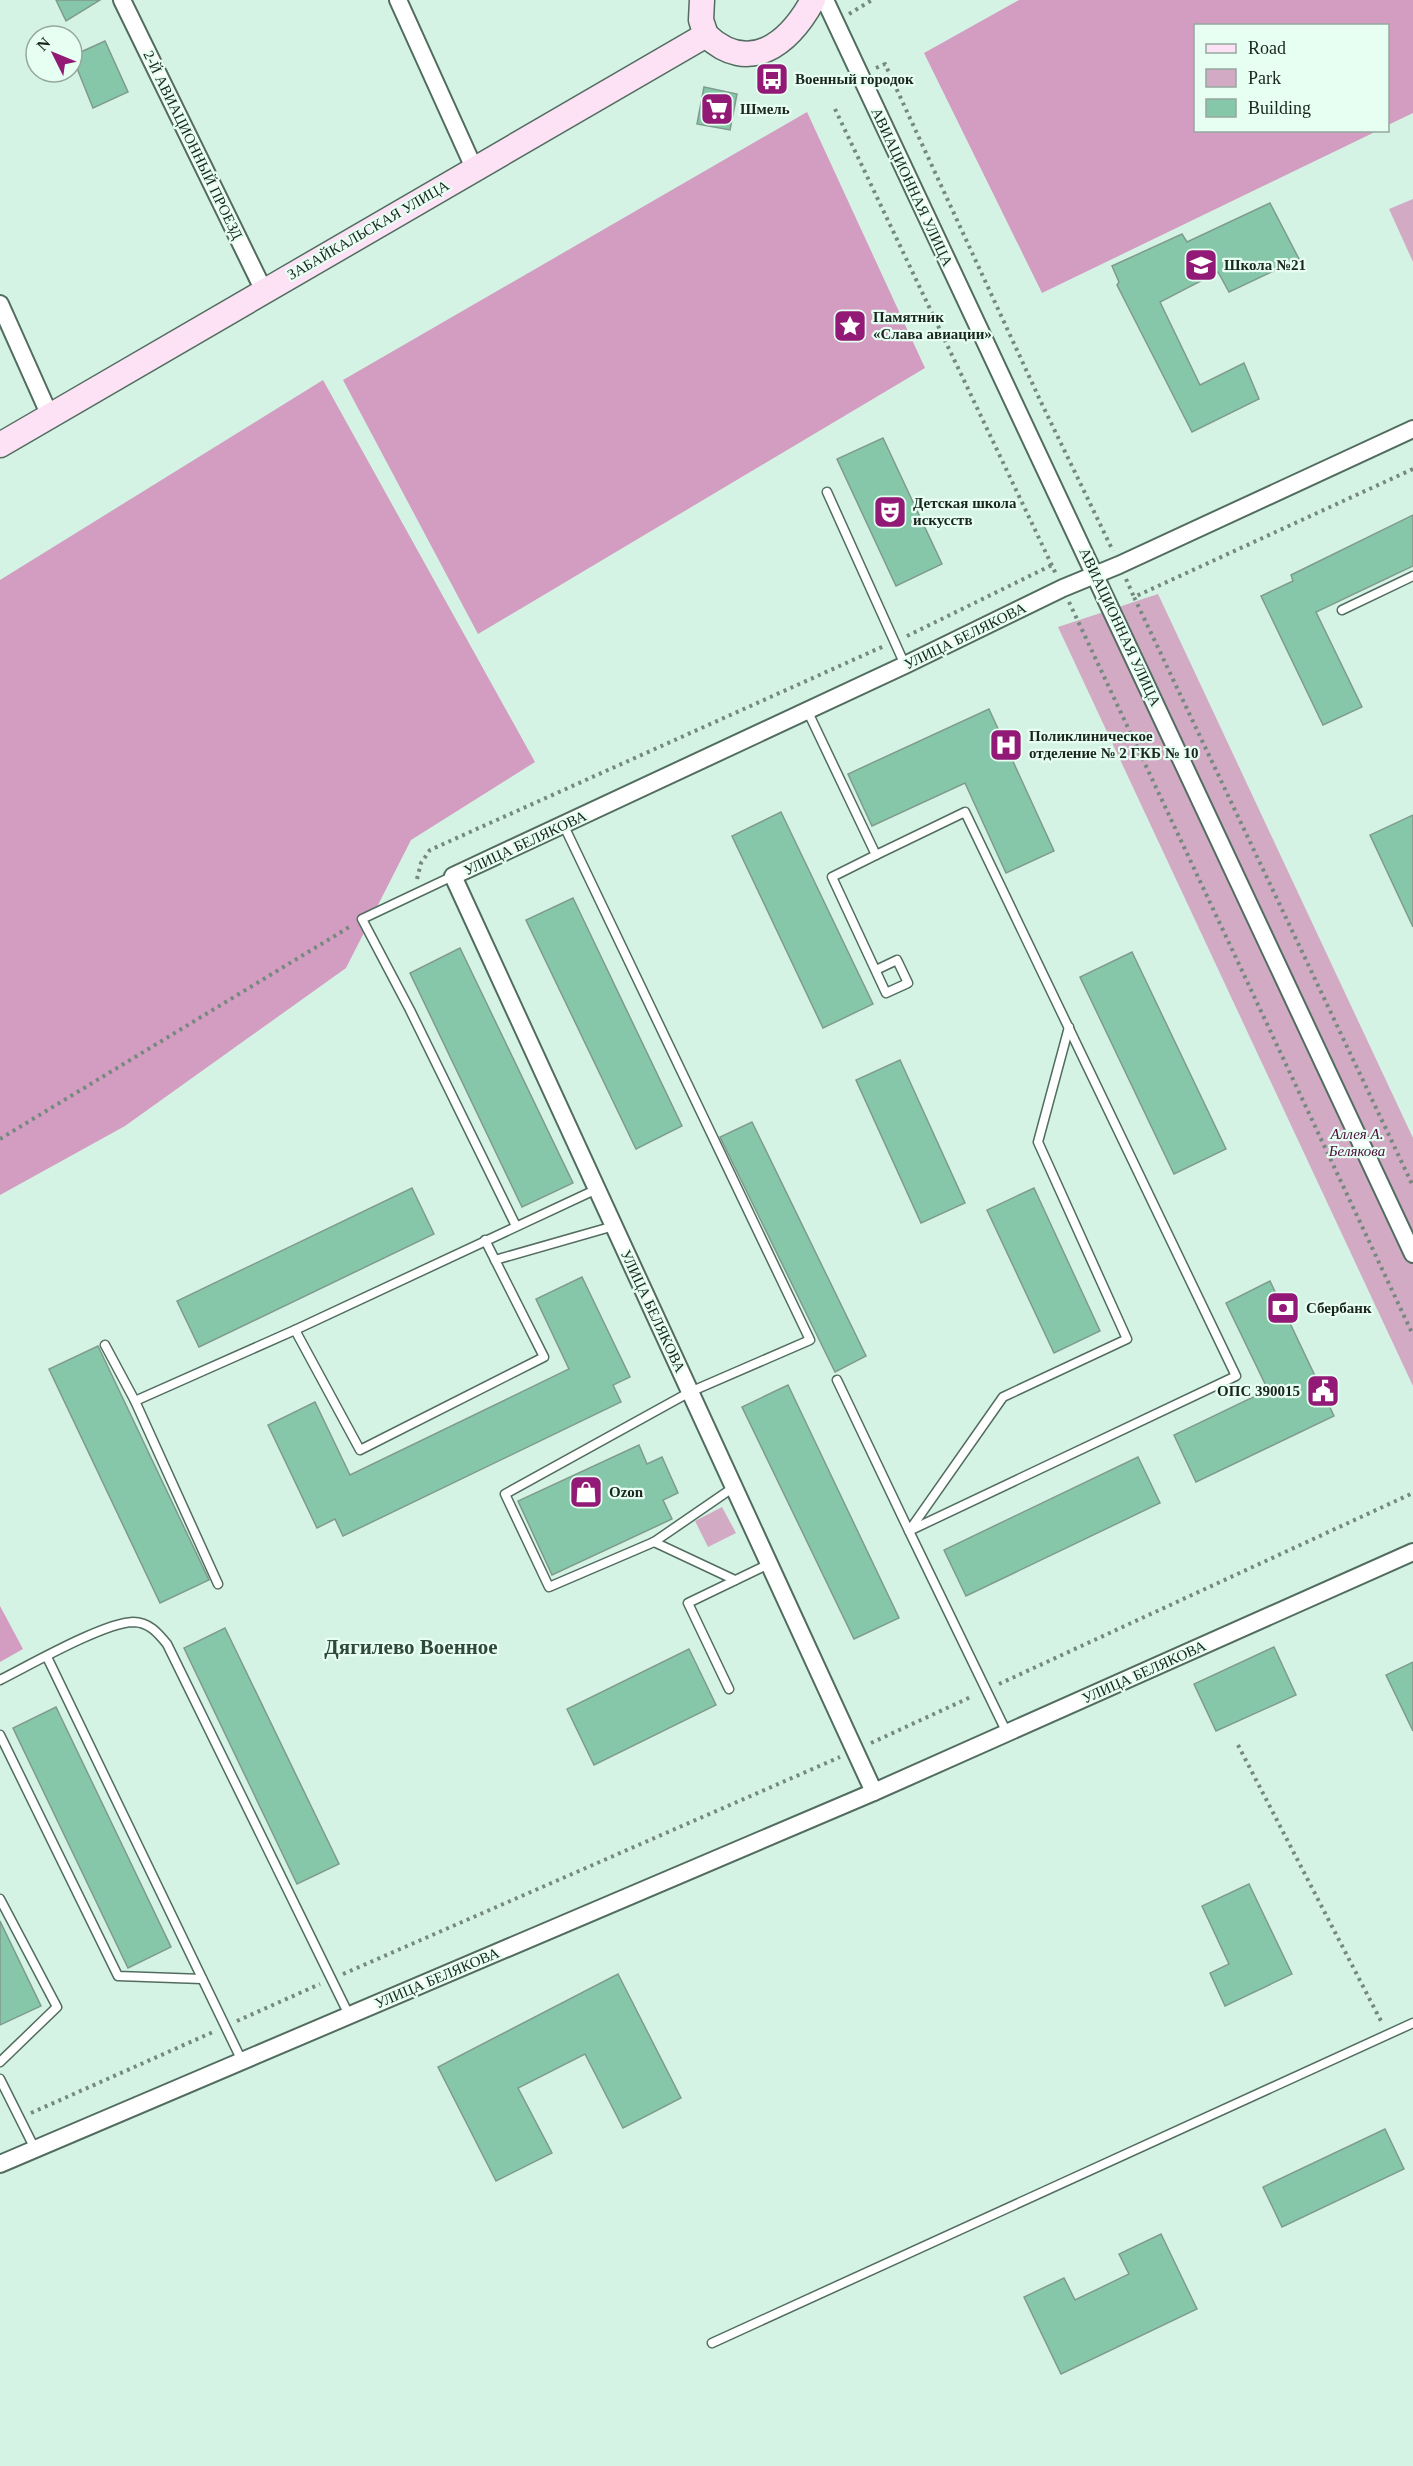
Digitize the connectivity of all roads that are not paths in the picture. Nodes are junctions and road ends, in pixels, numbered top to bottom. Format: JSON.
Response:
{"nodes":[{"id":1,"x":122,"y":0,"type":"edge"},
{"id":2,"x":398,"y":0,"type":"edge"},
{"id":3,"x":702,"y":0,"type":"edge"},
{"id":4,"x":813,"y":0,"type":"edge"},
{"id":5,"x":825,"y":0,"type":"edge"},
{"id":6,"x":705,"y":35,"type":"junction"},
{"id":7,"x":474,"y":168,"type":"junction"},
{"id":8,"x":264,"y":291,"type":"junction"},
{"id":9,"x":0,"y":304,"type":"edge"},
{"id":10,"x":50,"y":416,"type":"junction"},
{"id":11,"x":1413,"y":429,"type":"edge"},
{"id":12,"x":0,"y":445,"type":"edge"},
{"id":13,"x":827,"y":492,"type":"dead end"},
{"id":14,"x":1096,"y":575,"type":"junction"},
{"id":15,"x":1413,"y":576,"type":"edge"},
{"id":16,"x":1342,"y":610,"type":"dead end"},
{"id":17,"x":905,"y":665,"type":"junction"},
{"id":18,"x":807,"y":710,"type":"junction"},
{"id":19,"x":564,"y":826,"type":"junction"},
{"id":20,"x":876,"y":855,"type":"junction"},
{"id":21,"x":453,"y":876,"type":"junction"},
{"id":22,"x":876,"y":970,"type":"dead end"},
{"id":23,"x":1069,"y":1028,"type":"junction"},
{"id":24,"x":597,"y":1189,"type":"junction"},
{"id":25,"x":516,"y":1226,"type":"junction"},
{"id":26,"x":614,"y":1226,"type":"junction"},
{"id":27,"x":485,"y":1240,"type":"junction"},
{"id":28,"x":1413,"y":1254,"type":"edge"},
{"id":29,"x":495,"y":1260,"type":"junction"},
{"id":30,"x":295,"y":1330,"type":"junction"},
{"id":31,"x":105,"y":1345,"type":"dead end"},
{"id":32,"x":837,"y":1380,"type":"dead end"},
{"id":33,"x":690,"y":1392,"type":"junction"},
{"id":34,"x":135,"y":1401,"type":"junction"},
{"id":35,"x":734,"y":1487,"type":"junction"},
{"id":36,"x":909,"y":1531,"type":"junction"},
{"id":37,"x":654,"y":1542,"type":"junction"},
{"id":38,"x":1413,"y":1552,"type":"edge"},
{"id":39,"x":769,"y":1564,"type":"junction"},
{"id":40,"x":735,"y":1580,"type":"junction"},
{"id":41,"x":218,"y":1584,"type":"dead end"},
{"id":42,"x":47,"y":1657,"type":"junction"},
{"id":43,"x":0,"y":1680,"type":"edge"},
{"id":44,"x":729,"y":1689,"type":"dead end"},
{"id":45,"x":1007,"y":1733,"type":"junction"},
{"id":46,"x":0,"y":1735,"type":"edge"},
{"id":47,"x":874,"y":1792,"type":"junction"},
{"id":48,"x":0,"y":1899,"type":"edge"},
{"id":49,"x":202,"y":1979,"type":"junction"},
{"id":50,"x":350,"y":2015,"type":"junction"},
{"id":51,"x":1413,"y":2023,"type":"edge"},
{"id":52,"x":242,"y":2061,"type":"junction"},
{"id":53,"x":0,"y":2062,"type":"edge"},
{"id":54,"x":0,"y":2079,"type":"edge"},
{"id":55,"x":36,"y":2149,"type":"junction"},
{"id":56,"x":0,"y":2164,"type":"edge"},
{"id":57,"x":712,"y":2343,"type":"dead end"}],
"edges":[{"from":1,"to":8,"type":"street","name":"2-Й АВИАЦИОННЫЙ ПРОЕЗД"},
{"from":2,"to":7,"type":"street"},
{"from":3,"to":6,"type":"street"},
{"from":4,"to":6,"type":"street"},
{"from":5,"to":14,"type":"street","name":"АВИАЦИОННАЯ УЛИЦА"},
{"from":6,"to":7,"type":"street","name":"ЗАБАЙКАЛЬСКАЯ УЛИЦА"},
{"from":7,"to":8,"type":"street","name":"ЗАБАЙКАЛЬСКАЯ УЛИЦА"},
{"from":8,"to":10,"type":"street","name":"ЗАБАЙКАЛЬСКАЯ УЛИЦА"},
{"from":9,"to":10,"type":"street"},
{"from":10,"to":12,"type":"street","name":"ЗАБАЙКАЛЬСКАЯ УЛИЦА"},
{"from":11,"to":14,"type":"street","name":"УЛИЦА БЕЛЯКОВА"},
{"from":13,"to":17,"type":"lane"},
{"from":14,"to":17,"type":"street","name":"УЛИЦА БЕЛЯКОВА"},
{"from":14,"to":28,"type":"street","name":"АВИАЦИОННАЯ УЛИЦА"},
{"from":15,"to":16,"type":"lane"},
{"from":17,"to":18,"type":"street","name":"УЛИЦА БЕЛЯКОВА"},
{"from":18,"to":19,"type":"street","name":"УЛИЦА БЕЛЯКОВА"},
{"from":18,"to":20,"type":"lane"},
{"from":19,"to":21,"type":"street","name":"УЛИЦА БЕЛЯКОВА"},
{"from":19,"to":33,"type":"lane"},
{"from":20,"to":22,"type":"lane"},
{"from":20,"to":23,"type":"lane"},
{"from":21,"to":24,"type":"street","name":"УЛИЦА БЕЛЯКОВА"},
{"from":21,"to":25,"type":"lane"},
{"from":23,"to":36,"type":"lane"},
{"from":23,"to":36,"type":"lane"},
{"from":24,"to":25,"type":"lane"},
{"from":24,"to":26,"type":"street","name":"УЛИЦА БЕЛЯКОВА"},
{"from":25,"to":27,"type":"lane"},
{"from":26,"to":29,"type":"lane"},
{"from":26,"to":33,"type":"street","name":"УЛИЦА БЕЛЯКОВА"},
{"from":27,"to":29,"type":"lane"},
{"from":27,"to":30,"type":"lane"},
{"from":29,"to":30,"type":"lane"},
{"from":30,"to":34,"type":"lane"},
{"from":31,"to":34,"type":"lane"},
{"from":32,"to":36,"type":"lane"},
{"from":33,"to":35,"type":"street","name":"УЛИЦА БЕЛЯКОВА"},
{"from":33,"to":37,"type":"lane"},
{"from":34,"to":41,"type":"lane"},
{"from":35,"to":37,"type":"lane"},
{"from":35,"to":39,"type":"street","name":"УЛИЦА БЕЛЯКОВА"},
{"from":36,"to":45,"type":"lane"},
{"from":37,"to":40,"type":"lane"},
{"from":38,"to":45,"type":"street","name":"УЛИЦА БЕЛЯКОВА"},
{"from":39,"to":40,"type":"lane"},
{"from":39,"to":47,"type":"street","name":"УЛИЦА БЕЛЯКОВА"},
{"from":40,"to":44,"type":"lane"},
{"from":42,"to":43,"type":"lane"},
{"from":42,"to":49,"type":"lane"},
{"from":42,"to":50,"type":"lane"},
{"from":45,"to":47,"type":"street","name":"УЛИЦА БЕЛЯКОВА"},
{"from":46,"to":49,"type":"lane"},
{"from":47,"to":50,"type":"street","name":"УЛИЦА БЕЛЯКОВА"},
{"from":48,"to":53,"type":"lane"},
{"from":49,"to":52,"type":"lane"},
{"from":50,"to":52,"type":"street","name":"УЛИЦА БЕЛЯКОВА"},
{"from":51,"to":57,"type":"lane"},
{"from":52,"to":55,"type":"street","name":"УЛИЦА БЕЛЯКОВА"},
{"from":54,"to":55,"type":"lane"},
{"from":55,"to":56,"type":"street","name":"УЛИЦА БЕЛЯКОВА"}]}
